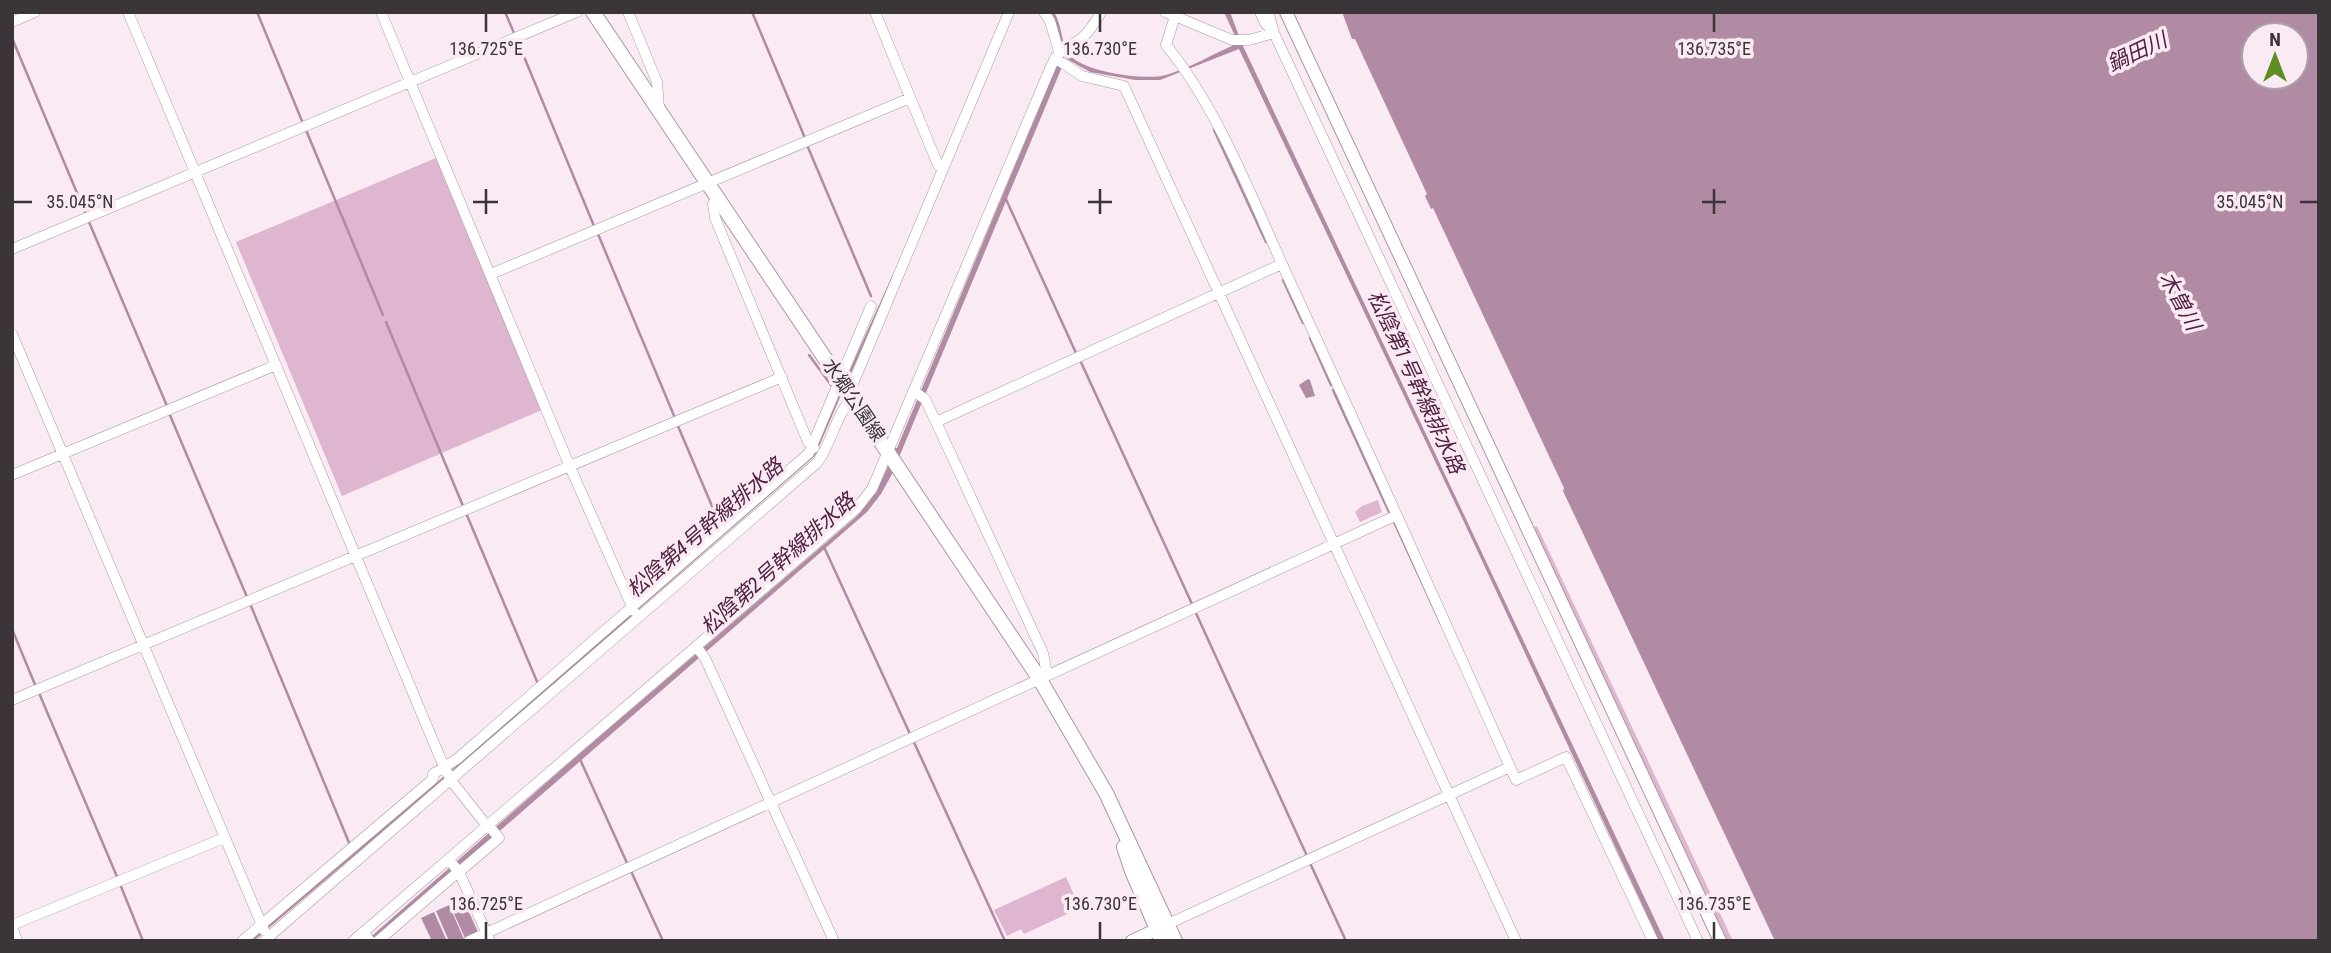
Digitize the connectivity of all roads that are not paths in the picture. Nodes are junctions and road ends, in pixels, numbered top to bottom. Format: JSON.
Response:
{"nodes":[{"id":1,"x":35,"y":12,"type":"edge"},
{"id":2,"x":128,"y":12,"type":"edge"},
{"id":3,"x":382,"y":12,"type":"edge"},
{"id":4,"x":577,"y":12,"type":"edge"},
{"id":5,"x":593,"y":12,"type":"edge"},
{"id":6,"x":628,"y":12,"type":"edge"},
{"id":7,"x":875,"y":12,"type":"edge"},
{"id":8,"x":1009,"y":12,"type":"edge"},
{"id":9,"x":1044,"y":12,"type":"edge"},
{"id":10,"x":1101,"y":12,"type":"edge"},
{"id":11,"x":1260,"y":12,"type":"edge"},
{"id":12,"x":1268,"y":12,"type":"edge"},
{"id":13,"x":1286,"y":12,"type":"edge"},
{"id":14,"x":1170,"y":14,"type":"edge"},
{"id":15,"x":12,"y":22,"type":"edge"},
{"id":16,"x":1274,"y":33,"type":"junction"},
{"id":17,"x":1061,"y":55,"type":"junction"},
{"id":18,"x":411,"y":82,"type":"junction"},
{"id":19,"x":910,"y":98,"type":"junction"},
{"id":20,"x":659,"y":109,"type":"junction"},
{"id":21,"x":941,"y":167,"type":"junction"},
{"id":22,"x":195,"y":173,"type":"junction"},
{"id":23,"x":707,"y":183,"type":"junction"},
{"id":24,"x":718,"y":200,"type":"junction"},
{"id":25,"x":12,"y":249,"type":"edge"},
{"id":26,"x":1282,"y":264,"type":"junction"},
{"id":27,"x":491,"y":274,"type":"junction"},
{"id":28,"x":1219,"y":293,"type":"junction"},
{"id":29,"x":871,"y":306,"type":"dead end"},
{"id":30,"x":12,"y":334,"type":"edge"},
{"id":31,"x":275,"y":365,"type":"junction"},
{"id":32,"x":782,"y":377,"type":"junction"},
{"id":33,"x":845,"y":388,"type":"junction"},
{"id":34,"x":918,"y":394,"type":"junction"},
{"id":35,"x":936,"y":422,"type":"junction"},
{"id":36,"x":817,"y":450,"type":"junction"},
{"id":37,"x":64,"y":454,"type":"junction"},
{"id":38,"x":892,"y":457,"type":"junction"},
{"id":39,"x":570,"y":467,"type":"junction"},
{"id":40,"x":12,"y":475,"type":"edge"},
{"id":41,"x":1397,"y":515,"type":"junction"},
{"id":42,"x":1334,"y":544,"type":"junction"},
{"id":43,"x":356,"y":557,"type":"junction"},
{"id":44,"x":635,"y":612,"type":"junction"},
{"id":45,"x":143,"y":646,"type":"junction"},
{"id":46,"x":699,"y":650,"type":"junction"},
{"id":47,"x":1043,"y":677,"type":"junction"},
{"id":48,"x":12,"y":700,"type":"edge"},
{"id":49,"x":1510,"y":767,"type":"junction"},
{"id":50,"x":448,"y":774,"type":"junction"},
{"id":51,"x":1449,"y":795,"type":"junction"},
{"id":52,"x":770,"y":802,"type":"junction"},
{"id":53,"x":491,"y":828,"type":"junction"},
{"id":54,"x":224,"y":838,"type":"junction"},
{"id":55,"x":455,"y":867,"type":"junction"},
{"id":56,"x":12,"y":926,"type":"edge"},
{"id":57,"x":1162,"y":932,"type":"edge"},
{"id":58,"x":265,"y":933,"type":"edge"},
{"id":59,"x":366,"y":936,"type":"edge"},
{"id":60,"x":488,"y":937,"type":"edge"},
{"id":61,"x":17,"y":941,"type":"edge"},
{"id":62,"x":242,"y":941,"type":"edge"},
{"id":63,"x":353,"y":941,"type":"edge"},
{"id":64,"x":378,"y":941,"type":"edge"},
{"id":65,"x":469,"y":941,"type":"edge"},
{"id":66,"x":834,"y":941,"type":"edge"},
{"id":67,"x":1132,"y":941,"type":"edge"},
{"id":68,"x":1175,"y":941,"type":"edge"},
{"id":69,"x":1516,"y":941,"type":"edge"},
{"id":70,"x":1653,"y":941,"type":"edge"},
{"id":71,"x":1698,"y":941,"type":"edge"},
{"id":72,"x":1720,"y":941,"type":"edge"}],
"edges":[{"from":1,"to":15,"type":"street"},
{"from":2,"to":22,"type":"street"},
{"from":3,"to":18,"type":"street"},
{"from":4,"to":18,"type":"street"},
{"from":5,"to":20,"type":"main road","name":"水郷公園線"},
{"from":6,"to":20,"type":"street"},
{"from":7,"to":19,"type":"street"},
{"from":8,"to":21,"type":"street"},
{"from":9,"to":17,"type":"street"},
{"from":10,"to":17,"type":"street"},
{"from":11,"to":16,"type":"street"},
{"from":12,"to":16,"type":"street"},
{"from":13,"to":72,"type":"street"},
{"from":14,"to":16,"type":"street"},
{"from":14,"to":26,"type":"street"},
{"from":16,"to":71,"type":"street"},
{"from":17,"to":28,"type":"street"},
{"from":17,"to":34,"type":"street"},
{"from":18,"to":22,"type":"street"},
{"from":18,"to":27,"type":"street"},
{"from":19,"to":21,"type":"street"},
{"from":19,"to":23,"type":"street"},
{"from":20,"to":23,"type":"main road","name":"水郷公園線"},
{"from":21,"to":33,"type":"street"},
{"from":22,"to":25,"type":"street"},
{"from":22,"to":31,"type":"street"},
{"from":23,"to":24,"type":"main road","name":"水郷公園線"},
{"from":23,"to":27,"type":"street"},
{"from":24,"to":32,"type":"street"},
{"from":24,"to":33,"type":"main road","name":"水郷公園線"},
{"from":26,"to":28,"type":"street"},
{"from":26,"to":41,"type":"street"},
{"from":27,"to":39,"type":"street"},
{"from":28,"to":35,"type":"street"},
{"from":28,"to":42,"type":"street"},
{"from":29,"to":33,"type":"street"},
{"from":30,"to":37,"type":"street"},
{"from":31,"to":37,"type":"street"},
{"from":31,"to":43,"type":"street"},
{"from":32,"to":36,"type":"street"},
{"from":32,"to":39,"type":"street"},
{"from":33,"to":36,"type":"street"},
{"from":33,"to":36,"type":"street"},
{"from":33,"to":38,"type":"main road","name":"水郷公園線"},
{"from":34,"to":35,"type":"street"},
{"from":34,"to":38,"type":"street"},
{"from":35,"to":47,"type":"street"},
{"from":36,"to":44,"type":"street"},
{"from":37,"to":40,"type":"street"},
{"from":37,"to":45,"type":"street"},
{"from":38,"to":46,"type":"street"},
{"from":38,"to":47,"type":"main road","name":"水郷公園線"},
{"from":39,"to":43,"type":"street"},
{"from":39,"to":44,"type":"street"},
{"from":41,"to":42,"type":"street"},
{"from":41,"to":49,"type":"street"},
{"from":42,"to":47,"type":"street"},
{"from":42,"to":51,"type":"street"},
{"from":43,"to":45,"type":"street"},
{"from":43,"to":50,"type":"street"},
{"from":44,"to":50,"type":"street"},
{"from":44,"to":50,"type":"street"},
{"from":45,"to":48,"type":"street"},
{"from":45,"to":54,"type":"street"},
{"from":46,"to":52,"type":"street"},
{"from":46,"to":53,"type":"street"},
{"from":47,"to":52,"type":"street"},
{"from":47,"to":57,"type":"main road","name":"水郷公園線"},
{"from":49,"to":51,"type":"street"},
{"from":49,"to":70,"type":"street"},
{"from":50,"to":53,"type":"street"},
{"from":50,"to":58,"type":"street"},
{"from":50,"to":58,"type":"street"},
{"from":51,"to":57,"type":"street"},
{"from":51,"to":69,"type":"street"},
{"from":52,"to":60,"type":"street"},
{"from":52,"to":66,"type":"street"},
{"from":53,"to":55,"type":"street"},
{"from":53,"to":55,"type":"street"},
{"from":54,"to":56,"type":"street"},
{"from":54,"to":58,"type":"street"},
{"from":55,"to":59,"type":"street"},
{"from":55,"to":60,"type":"street"},
{"from":55,"to":64,"type":"street"},
{"from":56,"to":61,"type":"street"},
{"from":57,"to":67,"type":"street"},
{"from":57,"to":68,"type":"main road","name":"水郷公園線"},
{"from":58,"to":62,"type":"street"},
{"from":59,"to":63,"type":"street"},
{"from":60,"to":65,"type":"street"}]}
